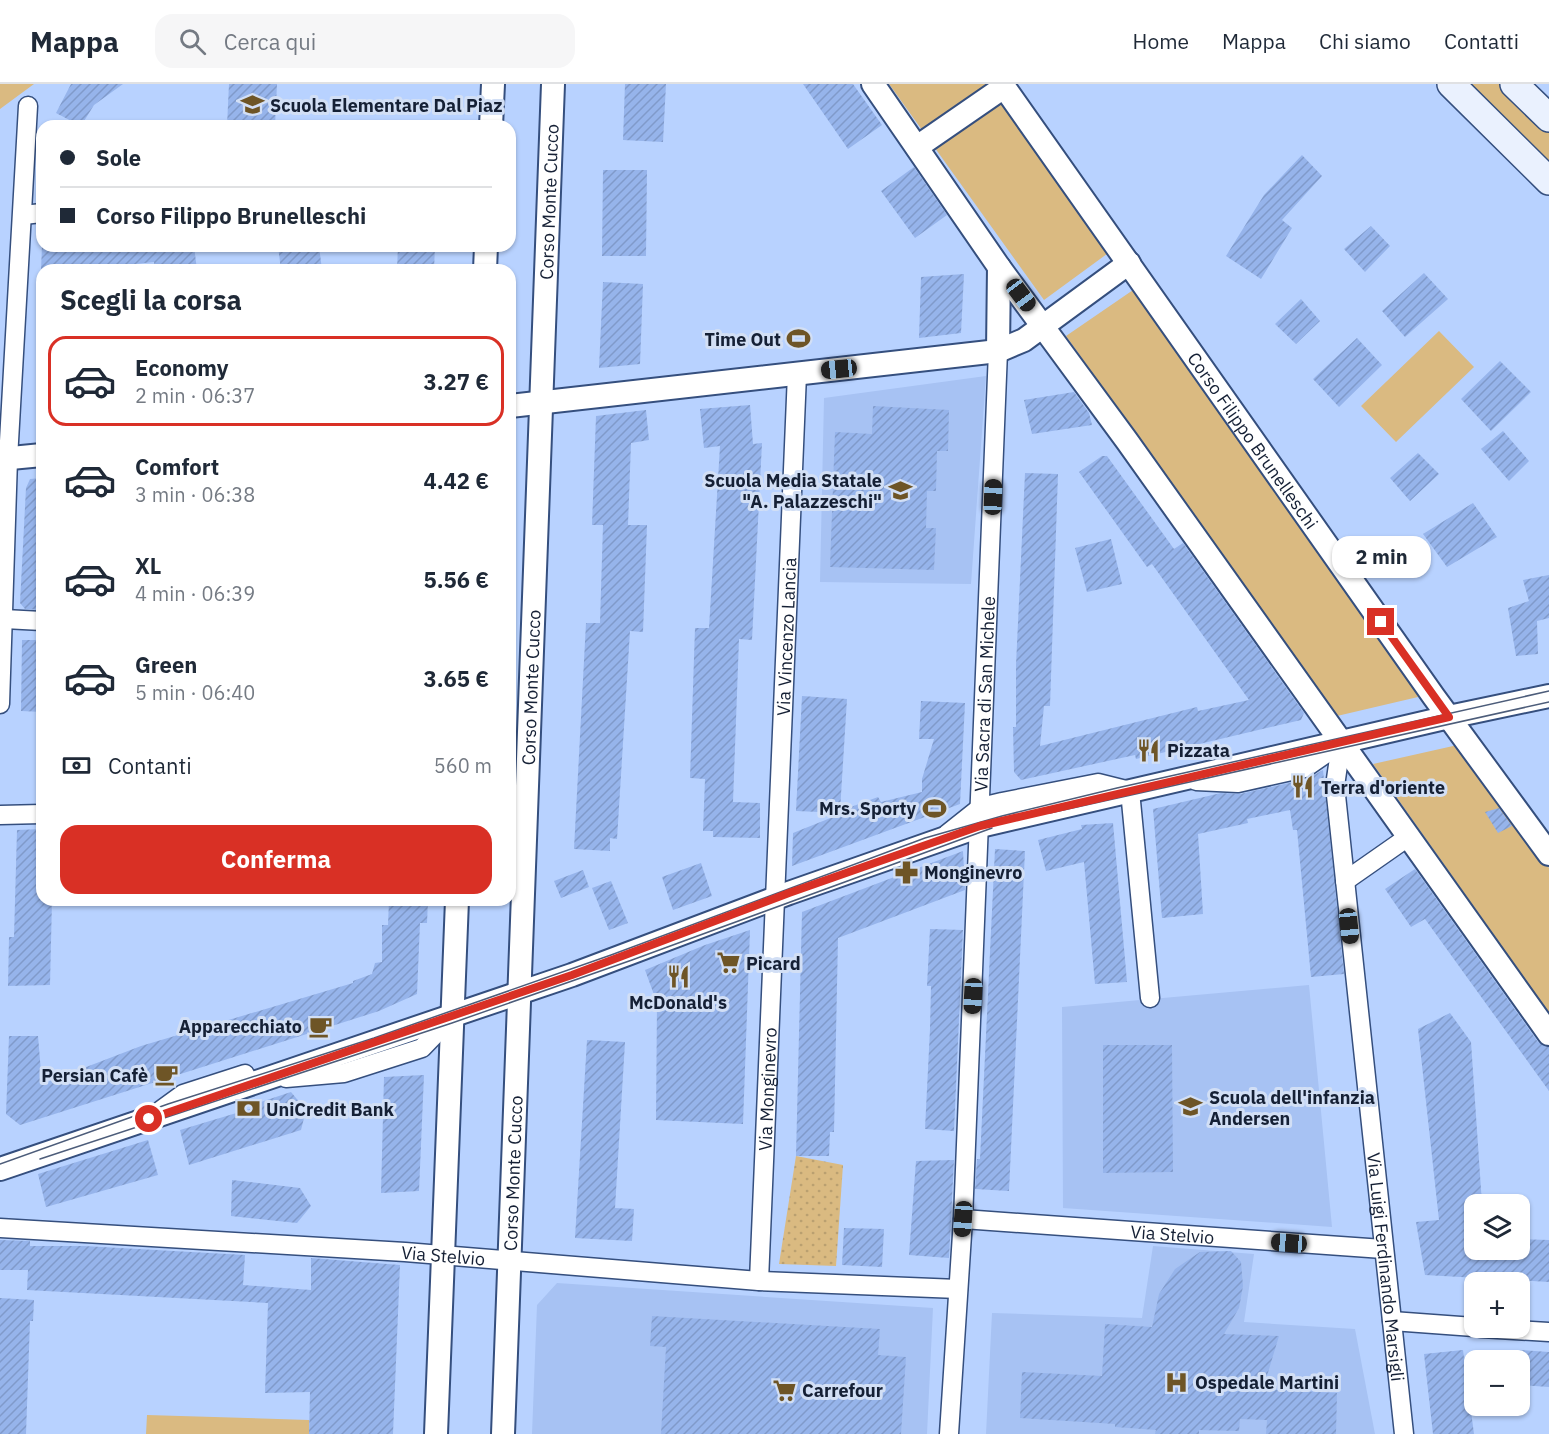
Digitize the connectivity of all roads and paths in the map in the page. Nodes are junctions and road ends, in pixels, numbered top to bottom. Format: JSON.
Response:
{"nodes":[{"id":1,"x":493,"y":84,"type":"edge"},
{"id":2,"x":553,"y":84,"type":"edge"},
{"id":3,"x":873,"y":84,"type":"edge"},
{"id":4,"x":1451,"y":84,"type":"edge"},
{"id":5,"x":1515,"y":84,"type":"edge"},
{"id":6,"x":1003,"y":85,"type":"edge"},
{"id":7,"x":28,"y":106,"type":"dead end"},
{"id":8,"x":1549,"y":118,"type":"edge"},
{"id":9,"x":491,"y":120,"type":"edge"},
{"id":10,"x":917,"y":147,"type":"junction"},
{"id":11,"x":1549,"y":181,"type":"edge"},
{"id":12,"x":36,"y":214,"type":"edge"},
{"id":13,"x":23,"y":215,"type":"junction"},
{"id":14,"x":1129,"y":263,"type":"junction"},
{"id":15,"x":999,"y":267,"type":"junction"},
{"id":16,"x":1043,"y":326,"type":"junction"},
{"id":17,"x":998,"y":351,"type":"junction"},
{"id":18,"x":797,"y":374,"type":"junction"},
{"id":19,"x":542,"y":403,"type":"junction"},
{"id":20,"x":516,"y":405,"type":"edge"},
{"id":21,"x":36,"y":456,"type":"edge"},
{"id":22,"x":4,"y":459,"type":"edge"},
{"id":23,"x":4,"y":619,"type":"junction"},
{"id":24,"x":36,"y":621,"type":"edge"},
{"id":25,"x":1549,"y":696,"type":"edge"},
{"id":26,"x":0,"y":704,"type":"edge"},
{"id":27,"x":1449,"y":717,"type":"junction"},
{"id":28,"x":1341,"y":744,"type":"junction"},
{"id":29,"x":1130,"y":791,"type":"junction"},
{"id":30,"x":36,"y":814,"type":"edge"},
{"id":31,"x":0,"y":815,"type":"edge"},
{"id":32,"x":980,"y":817,"type":"junction"},
{"id":33,"x":1408,"y":837,"type":"junction"},
{"id":34,"x":1549,"y":854,"type":"edge"},
{"id":35,"x":1345,"y":881,"type":"junction"},
{"id":36,"x":776,"y":899,"type":"junction"},
{"id":37,"x":458,"y":906,"type":"edge"},
{"id":38,"x":519,"y":994,"type":"junction"},
{"id":39,"x":1150,"y":998,"type":"dead end"},
{"id":40,"x":453,"y":1016,"type":"junction"},
{"id":41,"x":1549,"y":1034,"type":"edge"},
{"id":42,"x":309,"y":1065,"type":"junction"},
{"id":43,"x":269,"y":1079,"type":"junction"},
{"id":44,"x":149,"y":1119,"type":"junction"},
{"id":45,"x":0,"y":1169,"type":"edge"},
{"id":46,"x":963,"y":1219,"type":"junction"},
{"id":47,"x":0,"y":1228,"type":"edge"},
{"id":48,"x":1383,"y":1250,"type":"junction"},
{"id":49,"x":443,"y":1255,"type":"junction"},
{"id":50,"x":510,"y":1262,"type":"junction"},
{"id":51,"x":759,"y":1281,"type":"junction"},
{"id":52,"x":958,"y":1289,"type":"junction"},
{"id":53,"x":1392,"y":1321,"type":"junction"},
{"id":54,"x":1464,"y":1326,"type":"edge"},
{"id":55,"x":1530,"y":1331,"type":"edge"},
{"id":56,"x":1549,"y":1332,"type":"edge"},
{"id":57,"x":436,"y":1434,"type":"edge"},
{"id":58,"x":503,"y":1434,"type":"edge"},
{"id":59,"x":949,"y":1434,"type":"edge"},
{"id":60,"x":1404,"y":1434,"type":"edge"}],
"edges":[{"from":1,"to":9,"type":"street"},
{"from":2,"to":19,"type":"street","name":"Corso Monte Cucco"},
{"from":3,"to":10,"type":"street"},
{"from":4,"to":11,"type":"main road"},
{"from":5,"to":8,"type":"main road"},
{"from":6,"to":10,"type":"street"},
{"from":6,"to":14,"type":"street","name":"Corso Filippo Brunelleschi"},
{"from":7,"to":13,"type":"street"},
{"from":10,"to":15,"type":"street"},
{"from":12,"to":13,"type":"street"},
{"from":13,"to":22,"type":"street"},
{"from":14,"to":16,"type":"street"},
{"from":14,"to":27,"type":"street","name":"Corso Filippo Brunelleschi"},
{"from":15,"to":16,"type":"street"},
{"from":15,"to":17,"type":"street"},
{"from":16,"to":17,"type":"street"},
{"from":16,"to":28,"type":"street"},
{"from":17,"to":18,"type":"street"},
{"from":17,"to":32,"type":"street","name":"Via Sacra di San Michele"},
{"from":18,"to":19,"type":"street"},
{"from":18,"to":36,"type":"street","name":"Via Vincenzo Lancia"},
{"from":19,"to":20,"type":"street"},
{"from":19,"to":38,"type":"street","name":"Corso Monte Cucco"},
{"from":21,"to":22,"type":"street"},
{"from":22,"to":23,"type":"street"},
{"from":23,"to":24,"type":"street"},
{"from":23,"to":26,"type":"street"},
{"from":25,"to":27,"type":"street"},
{"from":27,"to":28,"type":"street"},
{"from":27,"to":34,"type":"street","name":"Corso Filippo Brunelleschi"},
{"from":28,"to":29,"type":"street"},
{"from":28,"to":33,"type":"street"},
{"from":28,"to":35,"type":"street","name":"Via Luigi Ferdinando Marsigli"},
{"from":29,"to":32,"type":"street"},
{"from":29,"to":39,"type":"street"},
{"from":30,"to":31,"type":"street"},
{"from":32,"to":36,"type":"street"},
{"from":32,"to":46,"type":"street","name":"Via Sacra di San Michele"},
{"from":33,"to":35,"type":"street"},
{"from":33,"to":41,"type":"street"},
{"from":35,"to":48,"type":"street","name":"Via Luigi Ferdinando Marsigli"},
{"from":36,"to":38,"type":"street"},
{"from":36,"to":51,"type":"street","name":"Via Monginevro"},
{"from":37,"to":40,"type":"street"},
{"from":38,"to":40,"type":"street"},
{"from":38,"to":50,"type":"street","name":"Corso Monte Cucco"},
{"from":40,"to":42,"type":"street"},
{"from":40,"to":43,"type":"street"},
{"from":40,"to":49,"type":"street"},
{"from":42,"to":43,"type":"street"},
{"from":42,"to":44,"type":"street"},
{"from":43,"to":44,"type":"street"},
{"from":44,"to":45,"type":"street"},
{"from":46,"to":48,"type":"street","name":"Via Stelvio"},
{"from":46,"to":52,"type":"street","name":"Via Sacra di San Michele"},
{"from":47,"to":49,"type":"street","name":"Via Stelvio"},
{"from":48,"to":53,"type":"street","name":"Via Luigi Ferdinando Marsigli"},
{"from":49,"to":50,"type":"street","name":"Via Stelvio"},
{"from":49,"to":57,"type":"street"},
{"from":50,"to":51,"type":"street","name":"Via Stelvio"},
{"from":50,"to":58,"type":"street","name":"Corso Monte Cucco"},
{"from":51,"to":52,"type":"street","name":"Via Stelvio"},
{"from":52,"to":59,"type":"street","name":"Via Sacra di San Michele"},
{"from":53,"to":54,"type":"street"},
{"from":53,"to":60,"type":"street","name":"Via Luigi Ferdinando Marsigli"},
{"from":55,"to":56,"type":"street"}]}
